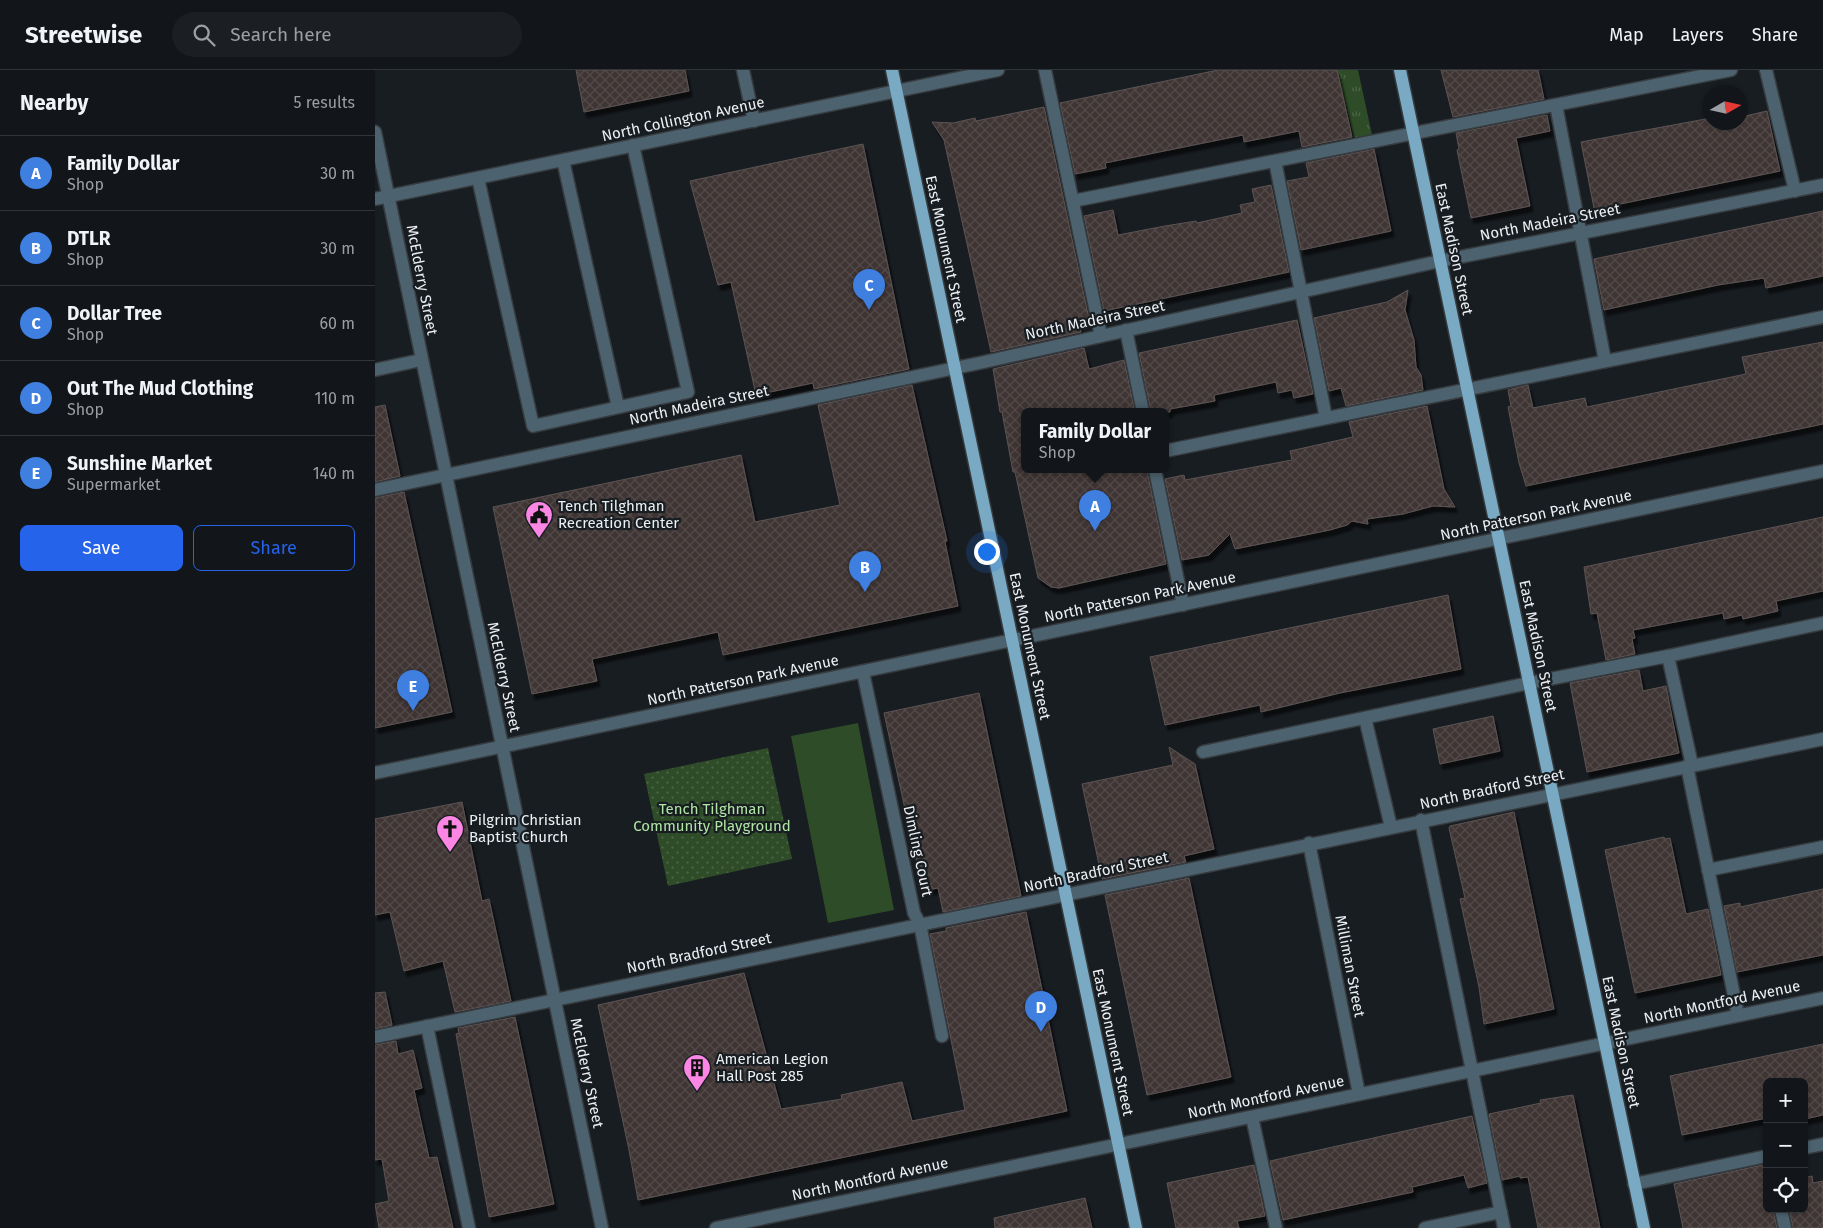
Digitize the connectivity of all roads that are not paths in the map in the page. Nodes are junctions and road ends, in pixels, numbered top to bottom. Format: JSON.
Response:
{"nodes":[{"id":1,"x":743,"y":70,"type":"edge"},
{"id":2,"x":892,"y":70,"type":"edge"},
{"id":3,"x":998,"y":70,"type":"edge"},
{"id":4,"x":1045,"y":70,"type":"edge"},
{"id":5,"x":1400,"y":70,"type":"edge"},
{"id":6,"x":1731,"y":70,"type":"edge"},
{"id":7,"x":1766,"y":70,"type":"edge"},
{"id":8,"x":896,"y":91,"type":"junction"},
{"id":9,"x":1556,"y":105,"type":"junction"},
{"id":10,"x":754,"y":121,"type":"junction"},
{"id":11,"x":375,"y":132,"type":"edge"},
{"id":12,"x":1413,"y":134,"type":"junction"},
{"id":13,"x":633,"y":145,"type":"junction"},
{"id":14,"x":563,"y":160,"type":"junction"},
{"id":15,"x":1275,"y":161,"type":"junction"},
{"id":16,"x":478,"y":178,"type":"junction"},
{"id":17,"x":1823,"y":186,"type":"edge"},
{"id":18,"x":1795,"y":191,"type":"junction"},
{"id":19,"x":389,"y":196,"type":"junction"},
{"id":20,"x":375,"y":199,"type":"edge"},
{"id":21,"x":1073,"y":201,"type":"junction"},
{"id":22,"x":1580,"y":233,"type":"junction"},
{"id":23,"x":1440,"y":261,"type":"junction"},
{"id":24,"x":1301,"y":292,"type":"junction"},
{"id":25,"x":1823,"y":317,"type":"edge"},
{"id":26,"x":1126,"y":330,"type":"junction"},
{"id":27,"x":1101,"y":336,"type":"junction"},
{"id":28,"x":421,"y":360,"type":"junction"},
{"id":29,"x":1605,"y":361,"type":"junction"},
{"id":30,"x":955,"y":368,"type":"junction"},
{"id":31,"x":375,"y":370,"type":"edge"},
{"id":32,"x":1467,"y":389,"type":"junction"},
{"id":33,"x":618,"y":407,"type":"junction"},
{"id":34,"x":1142,"y":408,"type":"edge"},
{"id":35,"x":1326,"y":418,"type":"junction"},
{"id":36,"x":1169,"y":450,"type":"edge"},
{"id":37,"x":1823,"y":471,"type":"edge"},
{"id":38,"x":1156,"y":473,"type":"edge"},
{"id":39,"x":445,"y":475,"type":"junction"},
{"id":40,"x":375,"y":490,"type":"edge"},
{"id":41,"x":1499,"y":539,"type":"junction"},
{"id":42,"x":1183,"y":605,"type":"junction"},
{"id":43,"x":1823,"y":623,"type":"edge"},
{"id":44,"x":1012,"y":640,"type":"junction"},
{"id":45,"x":1669,"y":656,"type":"junction"},
{"id":46,"x":863,"y":672,"type":"junction"},
{"id":47,"x":1529,"y":683,"type":"junction"},
{"id":48,"x":1365,"y":718,"type":"junction"},
{"id":49,"x":1823,"y":739,"type":"edge"},
{"id":50,"x":502,"y":746,"type":"junction"},
{"id":51,"x":1203,"y":752,"type":"dead end"},
{"id":52,"x":1690,"y":766,"type":"junction"},
{"id":53,"x":375,"y":772,"type":"edge"},
{"id":54,"x":1552,"y":794,"type":"junction"},
{"id":55,"x":1421,"y":820,"type":"junction"},
{"id":56,"x":1391,"y":827,"type":"junction"},
{"id":57,"x":1309,"y":843,"type":"junction"},
{"id":58,"x":1823,"y":847,"type":"edge"},
{"id":59,"x":1708,"y":870,"type":"junction"},
{"id":60,"x":1066,"y":895,"type":"junction"},
{"id":61,"x":921,"y":924,"type":"junction"},
{"id":62,"x":1823,"y":998,"type":"edge"},
{"id":63,"x":555,"y":1000,"type":"junction"},
{"id":64,"x":1738,"y":1015,"type":"junction"},
{"id":65,"x":427,"y":1026,"type":"junction"},
{"id":66,"x":942,"y":1036,"type":"dead end"},
{"id":67,"x":375,"y":1037,"type":"edge"},
{"id":68,"x":1605,"y":1043,"type":"junction"},
{"id":69,"x":1473,"y":1071,"type":"junction"},
{"id":70,"x":1359,"y":1094,"type":"junction"},
{"id":71,"x":1252,"y":1116,"type":"junction"},
{"id":72,"x":1119,"y":1144,"type":"junction"},
{"id":73,"x":1823,"y":1144,"type":"edge"},
{"id":74,"x":1808,"y":1147,"type":"edge"},
{"id":75,"x":1763,"y":1157,"type":"edge"},
{"id":76,"x":1634,"y":1184,"type":"junction"},
{"id":77,"x":1501,"y":1212,"type":"junction"},
{"id":78,"x":1782,"y":1213,"type":"edge"},
{"id":79,"x":469,"y":1228,"type":"edge"},
{"id":80,"x":602,"y":1228,"type":"edge"},
{"id":81,"x":716,"y":1228,"type":"edge"},
{"id":82,"x":1136,"y":1228,"type":"edge"},
{"id":83,"x":1275,"y":1228,"type":"edge"},
{"id":84,"x":1425,"y":1228,"type":"edge"},
{"id":85,"x":1504,"y":1228,"type":"edge"},
{"id":86,"x":1644,"y":1228,"type":"edge"},
{"id":87,"x":1785,"y":1228,"type":"edge"}],
"edges":[{"from":1,"to":10,"type":"street"},
{"from":2,"to":8,"type":"main road","name":"East Monument Street"},
{"from":3,"to":8,"type":"street","name":"North Collington Avenue"},
{"from":4,"to":21,"type":"street"},
{"from":5,"to":12,"type":"main road","name":"East Madison Street"},
{"from":6,"to":9,"type":"street"},
{"from":7,"to":18,"type":"street"},
{"from":8,"to":10,"type":"street","name":"North Collington Avenue"},
{"from":8,"to":30,"type":"main road","name":"East Monument Street"},
{"from":9,"to":12,"type":"street"},
{"from":9,"to":22,"type":"street"},
{"from":10,"to":13,"type":"street","name":"North Collington Avenue"},
{"from":11,"to":19,"type":"street","name":"McElderry Street"},
{"from":12,"to":15,"type":"street"},
{"from":12,"to":23,"type":"main road","name":"East Madison Street"},
{"from":13,"to":14,"type":"street","name":"North Collington Avenue"},
{"from":13,"to":33,"type":"street"},
{"from":14,"to":16,"type":"street","name":"North Collington Avenue"},
{"from":14,"to":33,"type":"street"},
{"from":15,"to":21,"type":"street"},
{"from":15,"to":24,"type":"street"},
{"from":16,"to":19,"type":"street","name":"North Collington Avenue"},
{"from":16,"to":33,"type":"street"},
{"from":17,"to":18,"type":"street","name":"North Madeira Street"},
{"from":18,"to":22,"type":"street","name":"North Madeira Street"},
{"from":19,"to":20,"type":"street","name":"North Collington Avenue"},
{"from":19,"to":28,"type":"street","name":"McElderry Street"},
{"from":21,"to":27,"type":"street"},
{"from":22,"to":23,"type":"street","name":"North Madeira Street"},
{"from":22,"to":29,"type":"street"},
{"from":23,"to":24,"type":"street","name":"North Madeira Street"},
{"from":23,"to":32,"type":"main road","name":"East Madison Street"},
{"from":24,"to":26,"type":"street","name":"North Madeira Street"},
{"from":24,"to":35,"type":"street"},
{"from":25,"to":29,"type":"street"},
{"from":26,"to":27,"type":"street","name":"North Madeira Street"},
{"from":26,"to":34,"type":"street"},
{"from":27,"to":30,"type":"street","name":"North Madeira Street"},
{"from":28,"to":31,"type":"street"},
{"from":28,"to":39,"type":"street","name":"McElderry Street"},
{"from":29,"to":32,"type":"street"},
{"from":30,"to":39,"type":"street","name":"North Madeira Street"},
{"from":30,"to":44,"type":"main road","name":"East Monument Street"},
{"from":32,"to":35,"type":"street"},
{"from":32,"to":41,"type":"main road","name":"East Madison Street"},
{"from":35,"to":36,"type":"street"},
{"from":37,"to":41,"type":"street","name":"North Patterson Park Avenue"},
{"from":38,"to":42,"type":"street"},
{"from":39,"to":40,"type":"street","name":"North Madeira Street"},
{"from":39,"to":50,"type":"street","name":"McElderry Street"},
{"from":41,"to":42,"type":"street","name":"North Patterson Park Avenue"},
{"from":41,"to":47,"type":"main road","name":"East Madison Street"},
{"from":42,"to":44,"type":"street","name":"North Patterson Park Avenue"},
{"from":43,"to":45,"type":"street"},
{"from":44,"to":46,"type":"street","name":"North Patterson Park Avenue"},
{"from":44,"to":60,"type":"main road","name":"East Monument Street"},
{"from":45,"to":47,"type":"street"},
{"from":45,"to":52,"type":"street"},
{"from":46,"to":50,"type":"street","name":"North Patterson Park Avenue"},
{"from":46,"to":61,"type":"street","name":"Dimling Court"},
{"from":47,"to":48,"type":"street"},
{"from":47,"to":54,"type":"main road","name":"East Madison Street"},
{"from":48,"to":51,"type":"street"},
{"from":48,"to":56,"type":"street"},
{"from":49,"to":52,"type":"street","name":"North Bradford Street"},
{"from":50,"to":53,"type":"street","name":"North Patterson Park Avenue"},
{"from":50,"to":63,"type":"street","name":"McElderry Street"},
{"from":52,"to":54,"type":"street","name":"North Bradford Street"},
{"from":52,"to":59,"type":"street"},
{"from":54,"to":55,"type":"street","name":"North Bradford Street"},
{"from":54,"to":68,"type":"main road","name":"East Madison Street"},
{"from":55,"to":56,"type":"street","name":"North Bradford Street"},
{"from":55,"to":69,"type":"street"},
{"from":56,"to":57,"type":"street","name":"North Bradford Street"},
{"from":57,"to":60,"type":"street","name":"North Bradford Street"},
{"from":57,"to":70,"type":"street","name":"Milliman Street"},
{"from":58,"to":59,"type":"street"},
{"from":59,"to":64,"type":"street"},
{"from":60,"to":61,"type":"street","name":"North Bradford Street"},
{"from":60,"to":72,"type":"main road","name":"East Monument Street"},
{"from":61,"to":63,"type":"street","name":"North Bradford Street"},
{"from":61,"to":66,"type":"street","name":"Dimling Court"},
{"from":62,"to":64,"type":"street","name":"North Montford Avenue"},
{"from":63,"to":65,"type":"street","name":"North Bradford Street"},
{"from":63,"to":80,"type":"street","name":"McElderry Street"},
{"from":64,"to":68,"type":"street","name":"North Montford Avenue"},
{"from":65,"to":67,"type":"street","name":"North Bradford Street"},
{"from":65,"to":79,"type":"street"},
{"from":68,"to":69,"type":"street","name":"North Montford Avenue"},
{"from":68,"to":76,"type":"main road","name":"East Madison Street"},
{"from":69,"to":70,"type":"street","name":"North Montford Avenue"},
{"from":69,"to":77,"type":"street"},
{"from":70,"to":71,"type":"street","name":"North Montford Avenue"},
{"from":71,"to":72,"type":"street","name":"North Montford Avenue"},
{"from":71,"to":83,"type":"street"},
{"from":72,"to":81,"type":"street","name":"North Montford Avenue"},
{"from":72,"to":82,"type":"main road","name":"East Monument Street"},
{"from":73,"to":74,"type":"street"},
{"from":75,"to":76,"type":"street"},
{"from":76,"to":86,"type":"main road","name":"East Madison Street"},
{"from":77,"to":84,"type":"street"},
{"from":77,"to":85,"type":"street"},
{"from":78,"to":87,"type":"street"}]}
